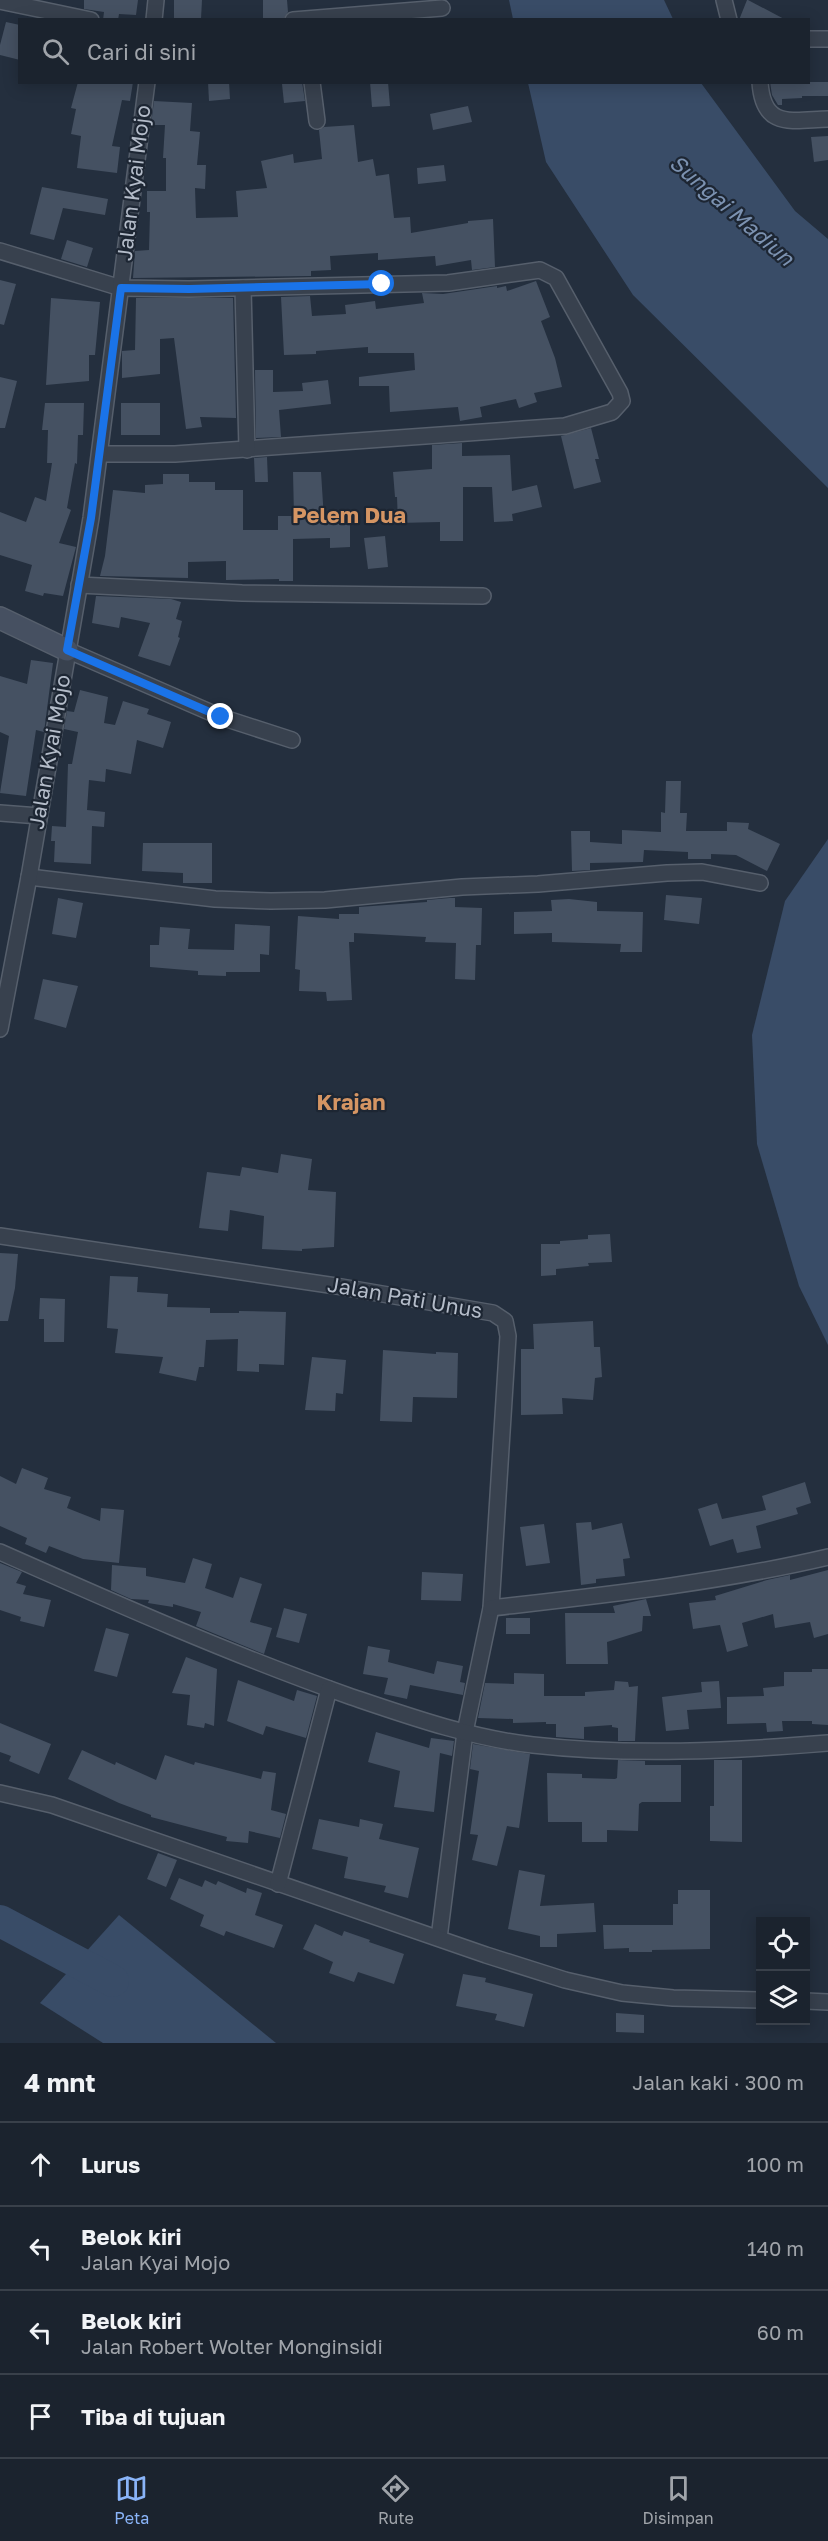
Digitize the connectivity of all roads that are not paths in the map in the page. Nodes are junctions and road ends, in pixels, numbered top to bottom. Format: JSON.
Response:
{"nodes":[{"id":1,"x":156,"y":0,"type":"edge"},
{"id":2,"x":724,"y":0,"type":"edge"},
{"id":3,"x":0,"y":1,"type":"edge"},
{"id":4,"x":442,"y":8,"type":"dead end"},
{"id":5,"x":81,"y":18,"type":"edge"},
{"id":6,"x":154,"y":18,"type":"edge"},
{"id":7,"x":314,"y":18,"type":"edge"},
{"id":8,"x":728,"y":18,"type":"edge"},
{"id":9,"x":810,"y":39,"type":"edge"},
{"id":10,"x":828,"y":39,"type":"edge"},
{"id":11,"x":147,"y":84,"type":"edge"},
{"id":12,"x":312,"y":84,"type":"edge"},
{"id":13,"x":760,"y":84,"type":"edge"},
{"id":14,"x":828,"y":119,"type":"edge"},
{"id":15,"x":317,"y":121,"type":"dead end"},
{"id":16,"x":0,"y":251,"type":"edge"},
{"id":17,"x":121,"y":288,"type":"junction"},
{"id":18,"x":243,"y":288,"type":"junction"},
{"id":19,"x":247,"y":450,"type":"junction"},
{"id":20,"x":100,"y":454,"type":"junction"},
{"id":21,"x":79,"y":585,"type":"junction"},
{"id":22,"x":483,"y":597,"type":"dead end"},
{"id":23,"x":0,"y":618,"type":"edge"},
{"id":24,"x":67,"y":650,"type":"junction"},
{"id":25,"x":292,"y":740,"type":"dead end"},
{"id":26,"x":0,"y":813,"type":"edge"},
{"id":27,"x":39,"y":816,"type":"junction"},
{"id":28,"x":29,"y":877,"type":"junction"},
{"id":29,"x":760,"y":883,"type":"dead end"},
{"id":30,"x":0,"y":1029,"type":"edge"},
{"id":31,"x":0,"y":1236,"type":"edge"},
{"id":32,"x":0,"y":1552,"type":"edge"},
{"id":33,"x":828,"y":1557,"type":"edge"},
{"id":34,"x":491,"y":1608,"type":"junction"},
{"id":35,"x":329,"y":1689,"type":"junction"},
{"id":36,"x":465,"y":1732,"type":"junction"},
{"id":37,"x":828,"y":1743,"type":"edge"},
{"id":38,"x":0,"y":1793,"type":"edge"},
{"id":39,"x":278,"y":1884,"type":"junction"},
{"id":40,"x":439,"y":1938,"type":"junction"},
{"id":41,"x":756,"y":2000,"type":"edge"},
{"id":42,"x":810,"y":2001,"type":"edge"},
{"id":43,"x":828,"y":2002,"type":"edge"}],
"edges":[{"from":1,"to":6,"type":"street"},
{"from":2,"to":8,"type":"street"},
{"from":3,"to":5,"type":"street"},
{"from":4,"to":7,"type":"street"},
{"from":9,"to":10,"type":"street"},
{"from":11,"to":17,"type":"street","name":"Jalan Kyai Mojo"},
{"from":12,"to":15,"type":"street"},
{"from":13,"to":14,"type":"street"},
{"from":16,"to":17,"type":"street"},
{"from":17,"to":18,"type":"street"},
{"from":17,"to":20,"type":"street","name":"Jalan Kyai Mojo"},
{"from":18,"to":19,"type":"street"},
{"from":18,"to":19,"type":"street"},
{"from":19,"to":20,"type":"street"},
{"from":20,"to":21,"type":"street","name":"Jalan Kyai Mojo"},
{"from":21,"to":22,"type":"street"},
{"from":21,"to":24,"type":"street","name":"Jalan Kyai Mojo"},
{"from":23,"to":24,"type":"street"},
{"from":24,"to":25,"type":"street"},
{"from":24,"to":27,"type":"street","name":"Jalan Kyai Mojo"},
{"from":26,"to":27,"type":"street"},
{"from":27,"to":28,"type":"street","name":"Jalan Kyai Mojo"},
{"from":28,"to":29,"type":"street"},
{"from":28,"to":30,"type":"street","name":"Jalan Kyai Mojo"},
{"from":31,"to":34,"type":"street","name":"Jalan Pati Unus"},
{"from":32,"to":35,"type":"street"},
{"from":33,"to":34,"type":"street"},
{"from":34,"to":36,"type":"street","name":"Jalan Pati Unus"},
{"from":35,"to":36,"type":"street"},
{"from":35,"to":39,"type":"street"},
{"from":36,"to":37,"type":"street"},
{"from":36,"to":40,"type":"street","name":"Jalan Pati Unus"},
{"from":38,"to":39,"type":"street"},
{"from":39,"to":40,"type":"street"},
{"from":40,"to":41,"type":"street"},
{"from":42,"to":43,"type":"street"}]}
